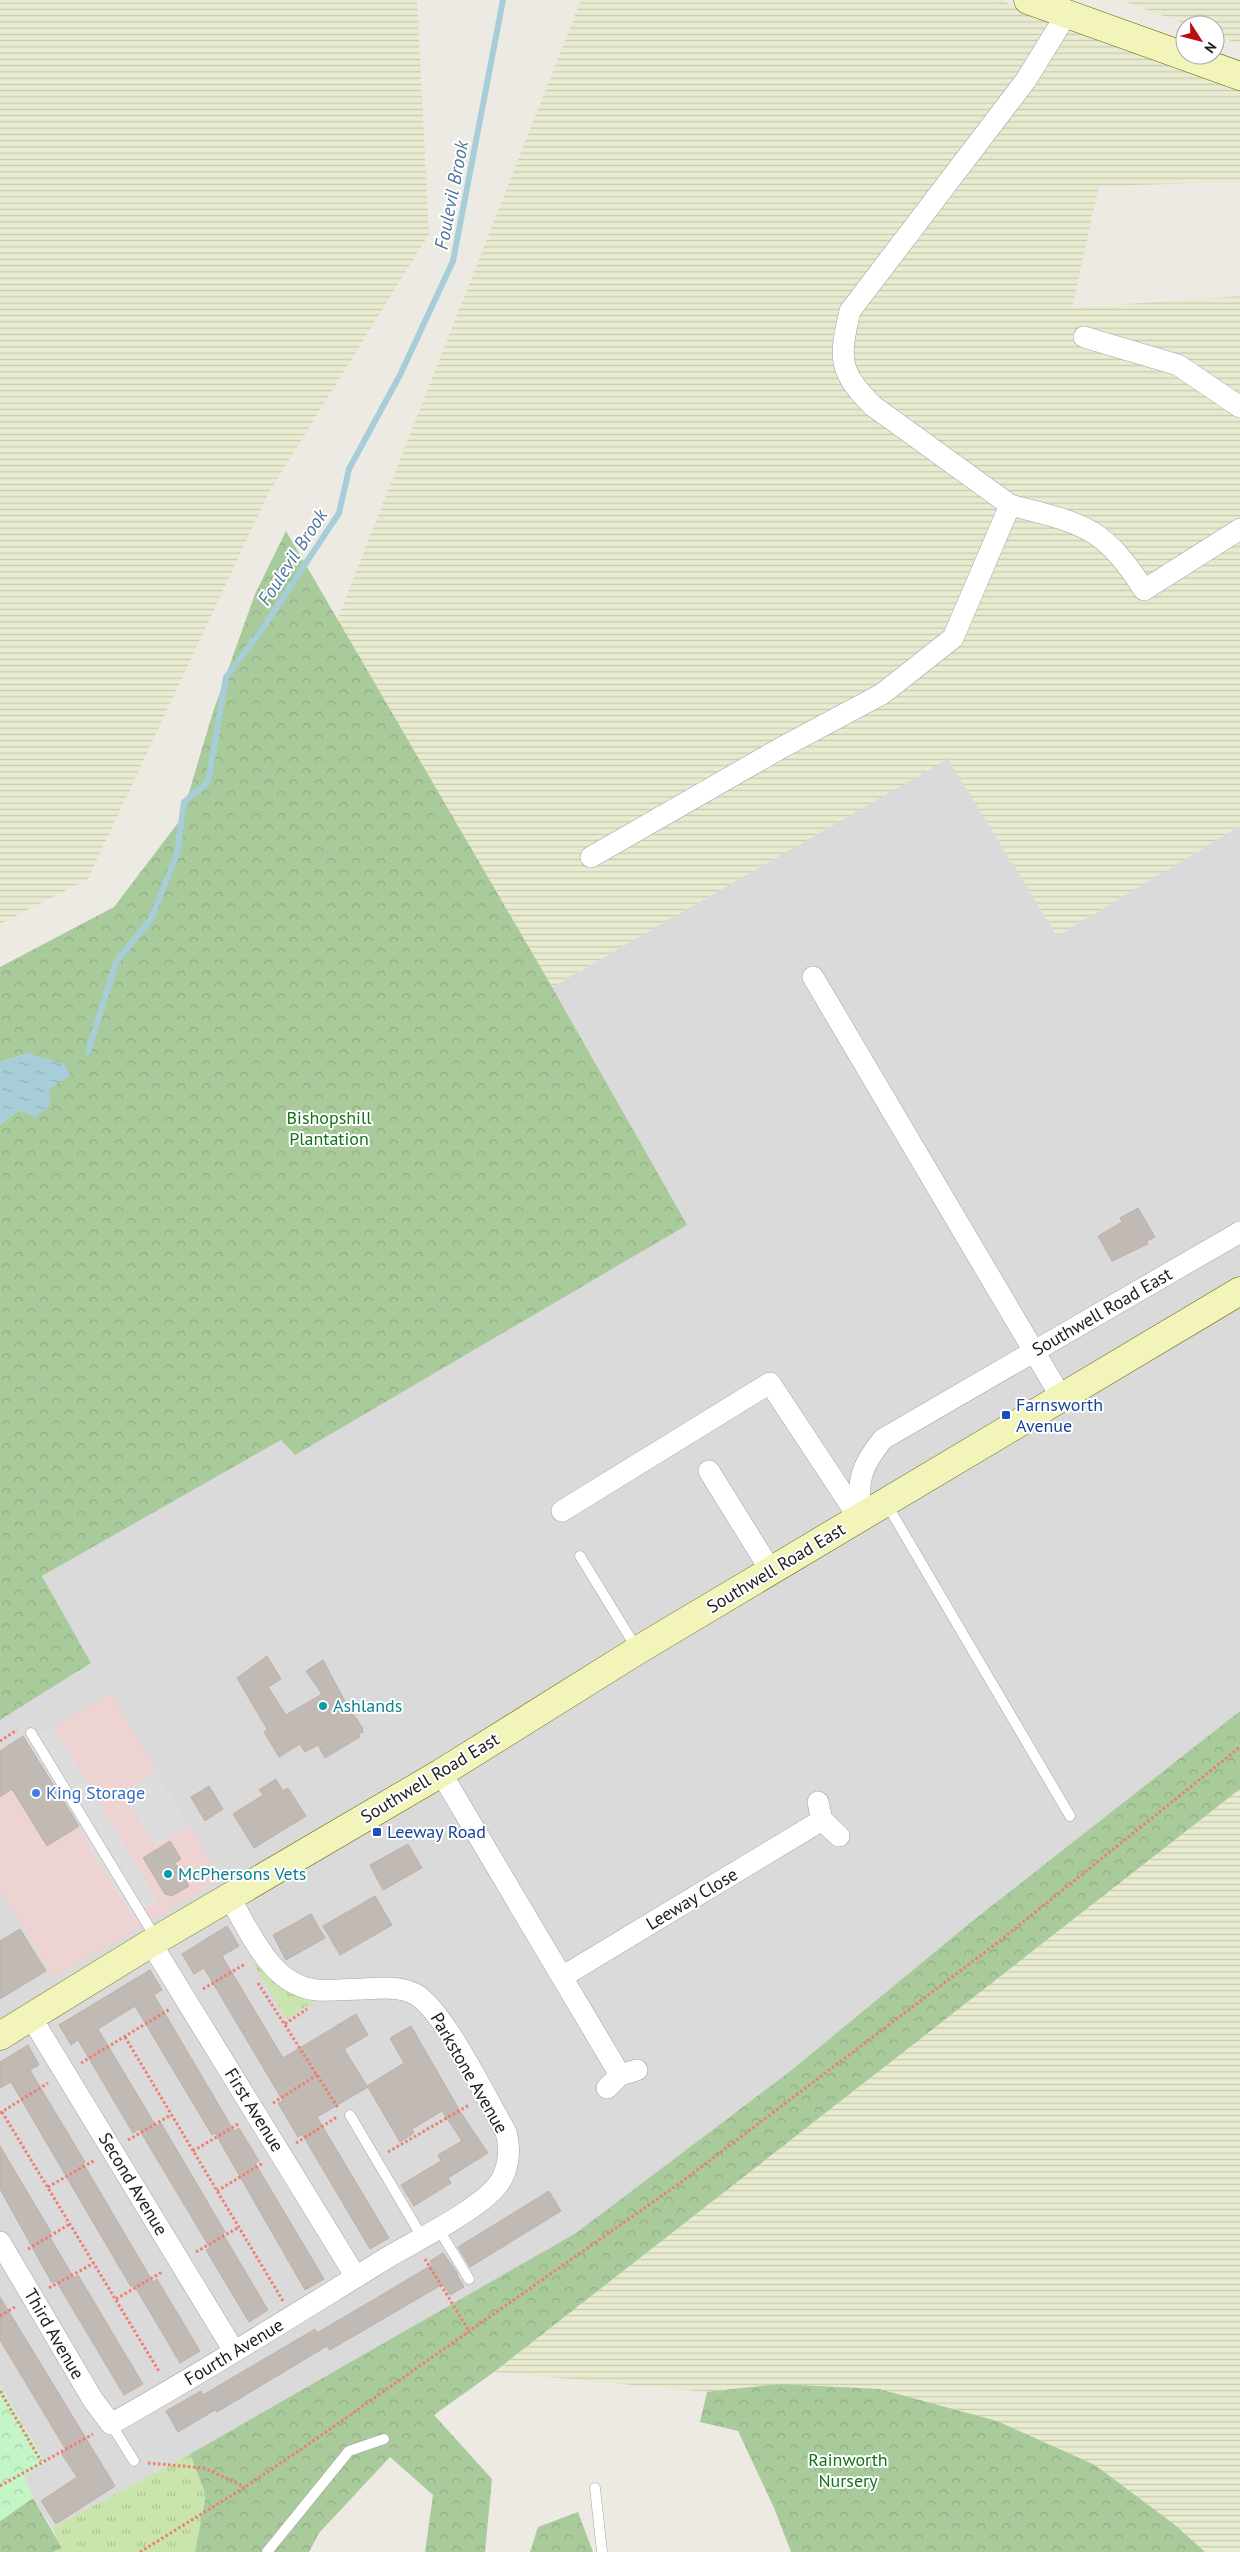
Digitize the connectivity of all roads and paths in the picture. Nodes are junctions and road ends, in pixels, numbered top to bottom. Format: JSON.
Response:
{"nodes":[{"id":1,"x":1028,"y":0,"type":"edge"},
{"id":2,"x":1066,"y":15,"type":"junction"},
{"id":3,"x":1240,"y":76,"type":"edge"},
{"id":4,"x":1084,"y":337,"type":"dead end"},
{"id":5,"x":1240,"y":407,"type":"edge"},
{"id":6,"x":1010,"y":505,"type":"junction"},
{"id":7,"x":1240,"y":529,"type":"edge"},
{"id":8,"x":591,"y":857,"type":"dead end"},
{"id":9,"x":813,"y":978,"type":"dead end"},
{"id":10,"x":1240,"y":1232,"type":"edge"},
{"id":11,"x":1240,"y":1291,"type":"edge"},
{"id":12,"x":1034,"y":1352,"type":"junction"},
{"id":13,"x":1061,"y":1397,"type":"junction"},
{"id":14,"x":709,"y":1471,"type":"dead end"},
{"id":15,"x":886,"y":1502,"type":"junction"},
{"id":16,"x":562,"y":1511,"type":"dead end"},
{"id":17,"x":859,"y":1518,"type":"junction"},
{"id":18,"x":580,"y":1556,"type":"dead end"},
{"id":19,"x":771,"y":1571,"type":"junction"},
{"id":20,"x":638,"y":1650,"type":"junction"},
{"id":21,"x":31,"y":1733,"type":"dead end"},
{"id":22,"x":1240,"y":1748,"type":"edge"},
{"id":23,"x":441,"y":1773,"type":"junction"},
{"id":24,"x":1070,"y":1816,"type":"dead end"},
{"id":25,"x":839,"y":1836,"type":"dead end"},
{"id":26,"x":230,"y":1898,"type":"junction"},
{"id":27,"x":154,"y":1942,"type":"junction"},
{"id":28,"x":251,"y":1971,"type":"dead end"},
{"id":29,"x":562,"y":1977,"type":"junction"},
{"id":30,"x":256,"y":1978,"type":"dead end"},
{"id":31,"x":186,"y":2000,"type":"junction"},
{"id":32,"x":31,"y":2017,"type":"junction"},
{"id":33,"x":0,"y":2036,"type":"edge"},
{"id":34,"x":125,"y":2036,"type":"junction"},
{"id":35,"x":65,"y":2073,"type":"junction"},
{"id":36,"x":622,"y":2078,"type":"dead end"},
{"id":37,"x":484,"y":2096,"type":"junction"},
{"id":38,"x":1,"y":2112,"type":"edge"},
{"id":39,"x":350,"y":2115,"type":"joint"},
{"id":40,"x":376,"y":2160,"type":"junction"},
{"id":41,"x":70,"y":2224,"type":"junction"},
{"id":42,"x":425,"y":2235,"type":"junction"},
{"id":43,"x":5,"y":2251,"type":"edge"},
{"id":44,"x":356,"y":2277,"type":"junction"},
{"id":45,"x":469,"y":2279,"type":"dead end"},
{"id":46,"x":292,"y":2316,"type":"junction"},
{"id":47,"x":469,"y":2331,"type":"junction"},
{"id":48,"x":234,"y":2351,"type":"junction"},
{"id":49,"x":0,"y":2391,"type":"edge"},
{"id":50,"x":171,"y":2391,"type":"junction"},
{"id":51,"x":111,"y":2424,"type":"junction"},
{"id":52,"x":384,"y":2439,"type":"dead end"},
{"id":53,"x":41,"y":2461,"type":"junction"},
{"id":54,"x":134,"y":2461,"type":"joint"},
{"id":55,"x":0,"y":2486,"type":"edge"},
{"id":56,"x":245,"y":2487,"type":"junction"},
{"id":57,"x":595,"y":2488,"type":"dead end"},
{"id":58,"x":140,"y":2552,"type":"edge"},
{"id":59,"x":267,"y":2552,"type":"edge"},
{"id":60,"x":602,"y":2552,"type":"edge"}],
"edges":[{"from":1,"to":2,"type":"main road"},
{"from":2,"to":3,"type":"main road"},
{"from":2,"to":6,"type":"street"},
{"from":4,"to":5,"type":"street"},
{"from":6,"to":7,"type":"street"},
{"from":6,"to":8,"type":"street"},
{"from":9,"to":12,"type":"street"},
{"from":10,"to":12,"type":"street","name":"Southwell Road East"},
{"from":11,"to":13,"type":"main road","name":"Southwell Road East"},
{"from":12,"to":13,"type":"street"},
{"from":12,"to":17,"type":"street","name":"Southwell Road East"},
{"from":13,"to":15,"type":"main road","name":"Southwell Road East"},
{"from":14,"to":19,"type":"street"},
{"from":15,"to":17,"type":"main road","name":"Southwell Road East"},
{"from":15,"to":24,"type":"lane"},
{"from":16,"to":17,"type":"street"},
{"from":17,"to":19,"type":"main road","name":"Southwell Road East"},
{"from":18,"to":20,"type":"lane"},
{"from":19,"to":20,"type":"main road","name":"Southwell Road East"},
{"from":20,"to":23,"type":"main road","name":"Southwell Road East"},
{"from":21,"to":27,"type":"lane"},
{"from":22,"to":47,"type":"path"},
{"from":23,"to":26,"type":"main road","name":"Southwell Road East"},
{"from":23,"to":29,"type":"street"},
{"from":25,"to":29,"type":"street","name":"Leeway Close"},
{"from":26,"to":27,"type":"main road","name":"Southwell Road East"},
{"from":26,"to":37,"type":"street","name":"Parkstone Avenue"},
{"from":27,"to":31,"type":"street","name":"First Avenue"},
{"from":27,"to":32,"type":"main road","name":"Southwell Road East"},
{"from":28,"to":31,"type":"path"},
{"from":29,"to":36,"type":"street"},
{"from":30,"to":39,"type":"path"},
{"from":31,"to":34,"type":"path"},
{"from":31,"to":44,"type":"street","name":"First Avenue"},
{"from":32,"to":33,"type":"main road","name":"Southwell Road East"},
{"from":32,"to":35,"type":"street","name":"Second Avenue"},
{"from":34,"to":35,"type":"path"},
{"from":34,"to":46,"type":"path"},
{"from":35,"to":38,"type":"path"},
{"from":35,"to":48,"type":"street","name":"Second Avenue"},
{"from":37,"to":40,"type":"path"},
{"from":37,"to":42,"type":"street","name":"Parkstone Avenue"},
{"from":38,"to":41,"type":"path"},
{"from":39,"to":40,"type":"lane"},
{"from":40,"to":42,"type":"lane"},
{"from":41,"to":43,"type":"path"},
{"from":41,"to":50,"type":"path"},
{"from":42,"to":44,"type":"street","name":"Parkstone Avenue"},
{"from":42,"to":45,"type":"lane"},
{"from":42,"to":47,"type":"path"},
{"from":43,"to":51,"type":"street","name":"Third Avenue"},
{"from":44,"to":46,"type":"street","name":"Fourth Avenue"},
{"from":46,"to":48,"type":"street","name":"Fourth Avenue"},
{"from":47,"to":56,"type":"path"},
{"from":48,"to":50,"type":"street","name":"Fourth Avenue"},
{"from":49,"to":53,"type":"path"},
{"from":50,"to":51,"type":"street","name":"Fourth Avenue"},
{"from":51,"to":53,"type":"path"},
{"from":51,"to":54,"type":"lane"},
{"from":52,"to":59,"type":"lane"},
{"from":53,"to":55,"type":"path"},
{"from":54,"to":56,"type":"path"},
{"from":56,"to":58,"type":"path"},
{"from":57,"to":60,"type":"lane"}]}
